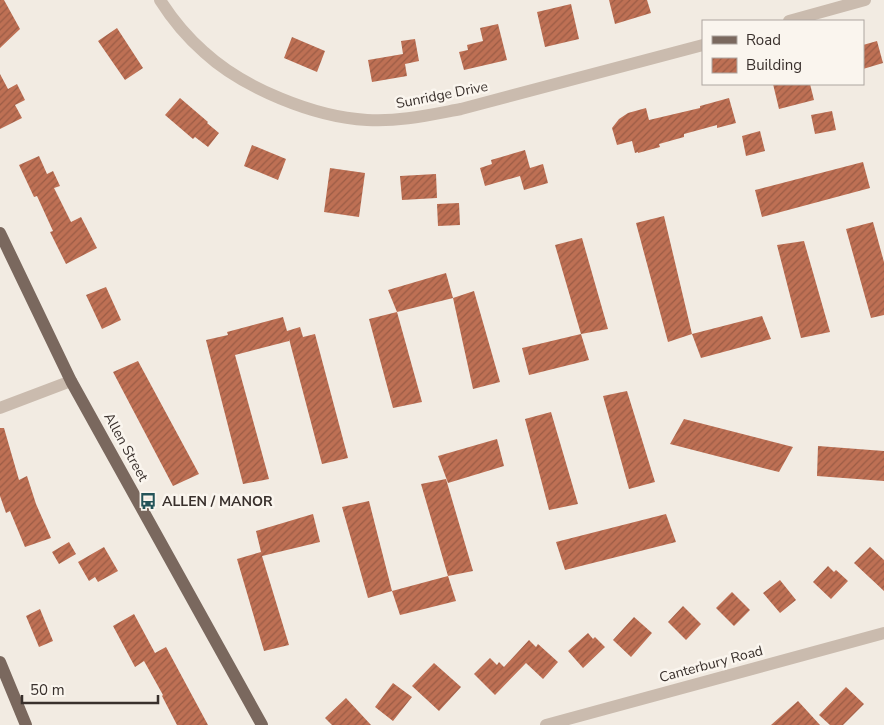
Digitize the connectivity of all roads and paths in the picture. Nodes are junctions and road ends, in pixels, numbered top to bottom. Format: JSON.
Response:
{"nodes":[{"id":1,"x":160,"y":0,"type":"edge"},
{"id":2,"x":865,"y":0,"type":"edge"},
{"id":3,"x":793,"y":20,"type":"edge"},
{"id":4,"x":702,"y":45,"type":"edge"},
{"id":5,"x":0,"y":233,"type":"edge"},
{"id":6,"x":71,"y":381,"type":"junction"},
{"id":7,"x":0,"y":408,"type":"edge"},
{"id":8,"x":884,"y":634,"type":"edge"},
{"id":9,"x":0,"y":662,"type":"edge"},
{"id":10,"x":26,"y":725,"type":"edge"},
{"id":11,"x":262,"y":725,"type":"edge"},
{"id":12,"x":546,"y":725,"type":"edge"}],
"edges":[{"from":1,"to":4,"type":"street","name":"Sunridge Drive"},
{"from":2,"to":3,"type":"street"},
{"from":5,"to":6,"type":"main road","name":"Allen Street"},
{"from":6,"to":7,"type":"street"},
{"from":6,"to":11,"type":"main road","name":"Allen Street"},
{"from":8,"to":12,"type":"street","name":"Canterbury Road"},
{"from":9,"to":10,"type":"main road"}]}
